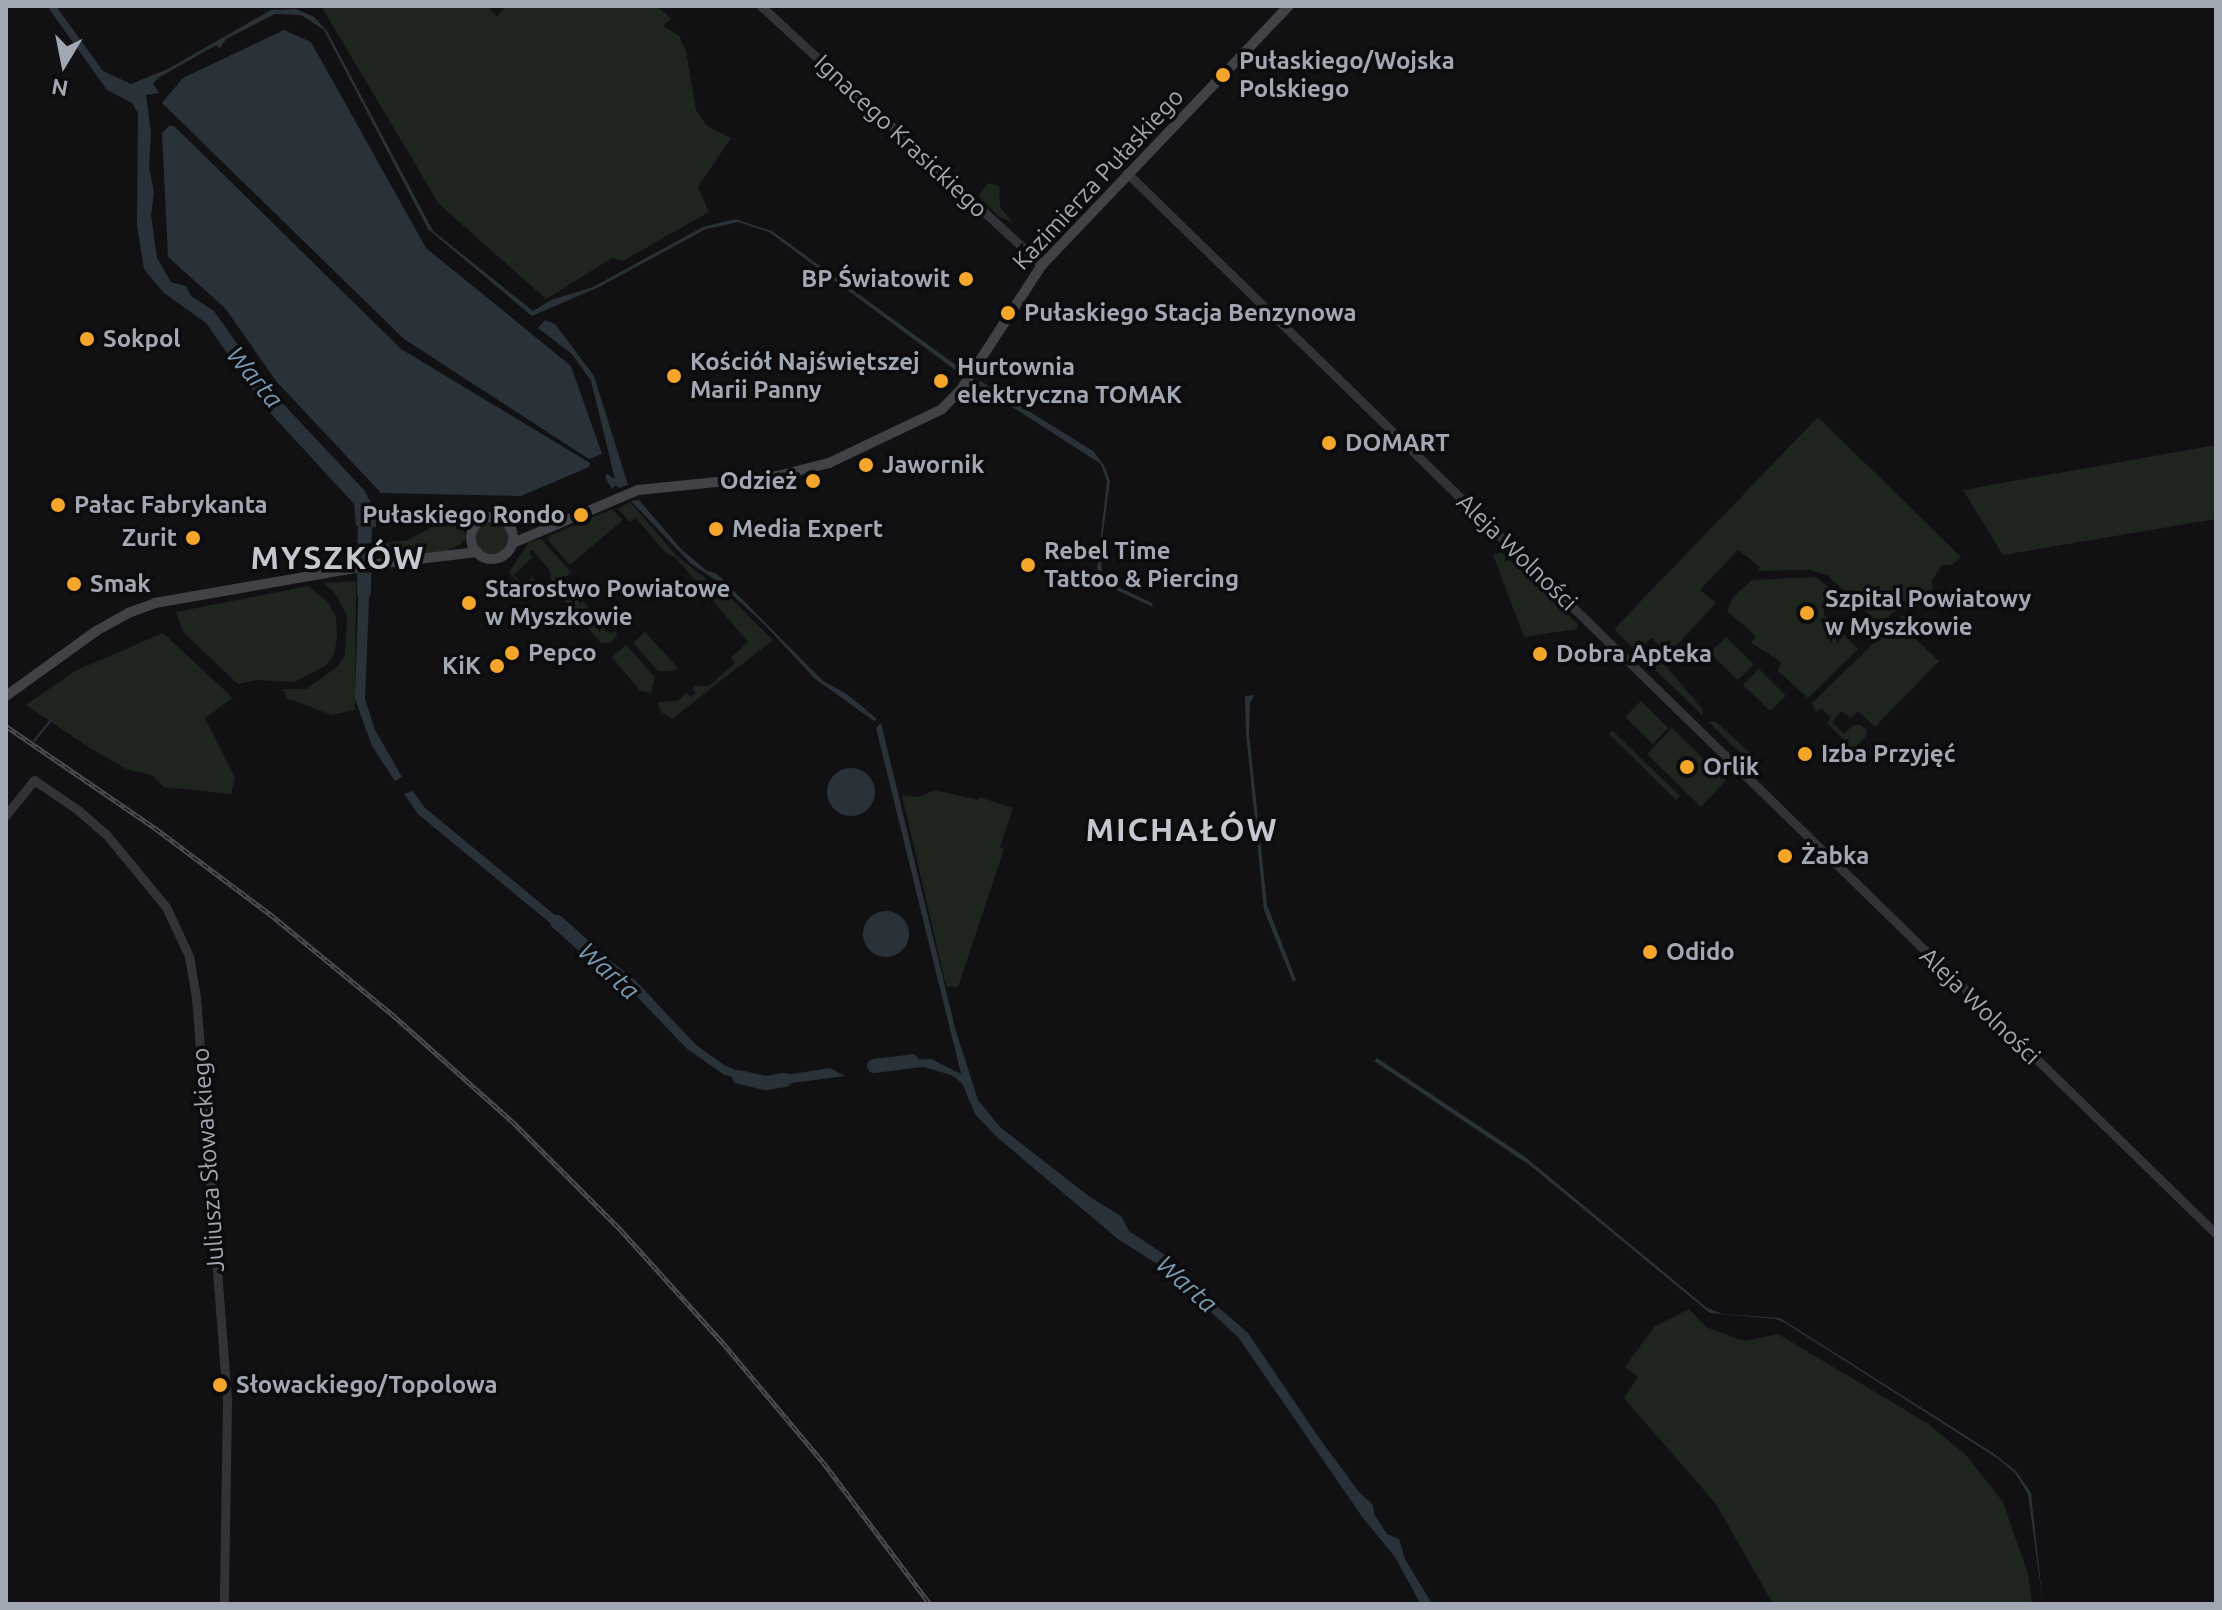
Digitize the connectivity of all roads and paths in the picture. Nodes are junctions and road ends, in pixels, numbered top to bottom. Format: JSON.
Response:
{"nodes":[{"id":1,"x":761,"y":6,"type":"edge"},
{"id":2,"x":1289,"y":6,"type":"edge"},
{"id":3,"x":1127,"y":173,"type":"junction"},
{"id":4,"x":1042,"y":265,"type":"junction"},
{"id":5,"x":511,"y":527,"type":"junction"},
{"id":6,"x":552,"y":527,"type":"junction"},
{"id":7,"x":471,"y":539,"type":"junction"},
{"id":8,"x":513,"y":543,"type":"junction"},
{"id":9,"x":477,"y":552,"type":"junction"},
{"id":10,"x":441,"y":556,"type":"junction"},
{"id":11,"x":6,"y":696,"type":"edge"},
{"id":12,"x":6,"y":815,"type":"edge"},
{"id":13,"x":2216,"y":1234,"type":"edge"},
{"id":14,"x":224,"y":1604,"type":"edge"}],
"edges":[{"from":1,"to":4,"type":"street","name":"Ignacego Krasickiego"},
{"from":2,"to":3,"type":"main road","name":"Kazimierza Pułaskiego"},
{"from":3,"to":4,"type":"main road","name":"Kazimierza Pułaskiego"},
{"from":3,"to":13,"type":"street","name":"Aleja Wolności"},
{"from":4,"to":6,"type":"main road","name":"Kazimierza Pułaskiego"},
{"from":5,"to":6,"type":"main road","name":"Kazimierza Pułaskiego"},
{"from":5,"to":7,"type":"main road"},
{"from":5,"to":8,"type":"main road"},
{"from":6,"to":8,"type":"main road","name":"Kazimierza Pułaskiego"},
{"from":7,"to":9,"type":"main road"},
{"from":7,"to":10,"type":"main road"},
{"from":8,"to":9,"type":"main road"},
{"from":9,"to":10,"type":"main road"},
{"from":10,"to":11,"type":"main road"},
{"from":12,"to":14,"type":"street","name":"Juliusza Słowackiego"}]}
